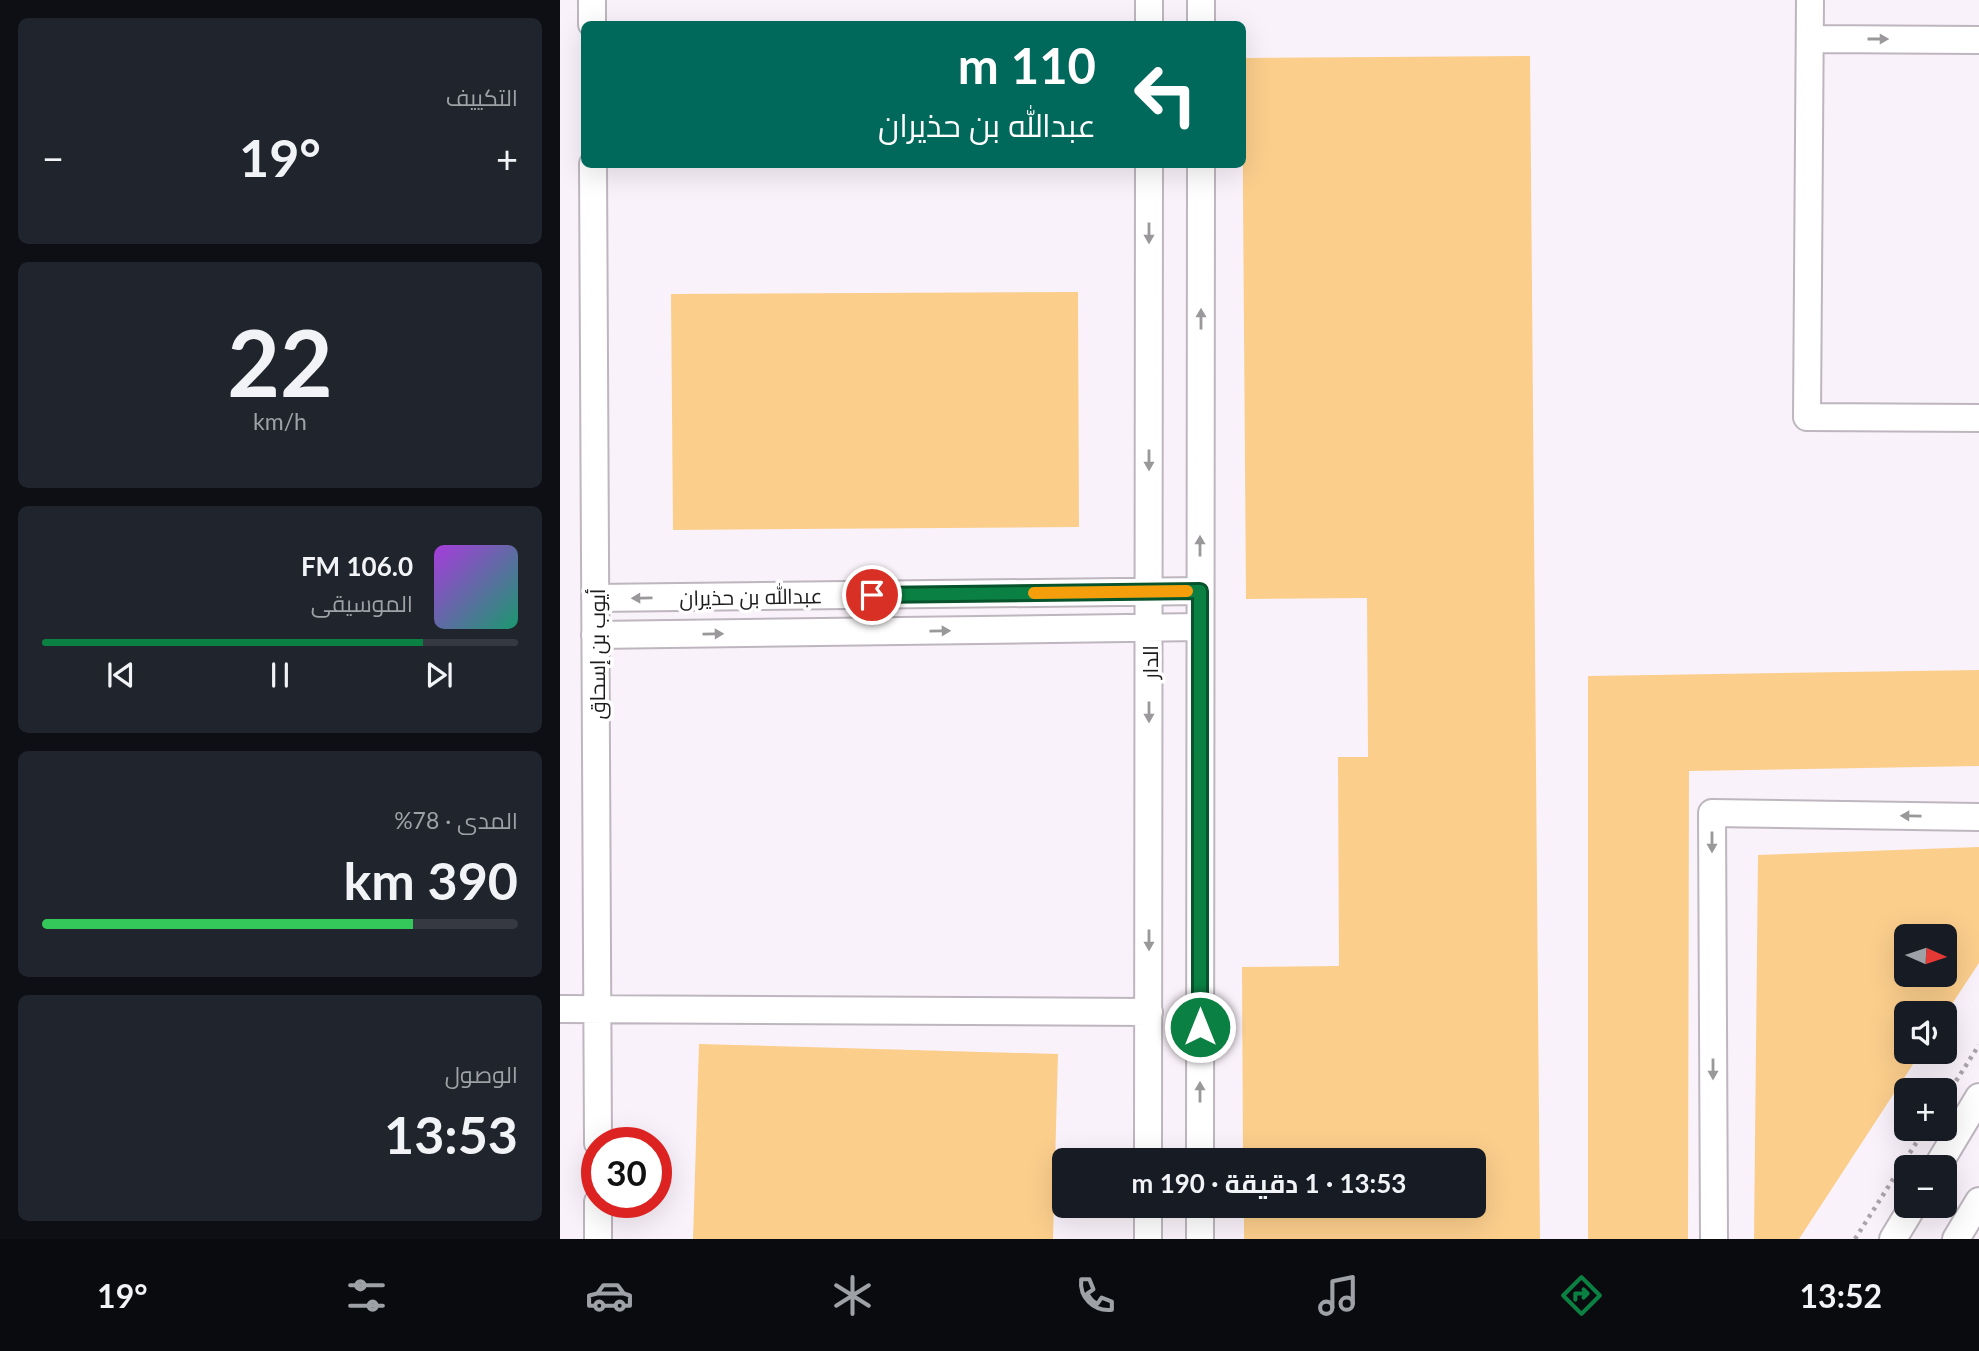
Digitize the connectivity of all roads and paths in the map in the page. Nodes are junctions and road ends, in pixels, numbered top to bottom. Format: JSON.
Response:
{"nodes":[{"id":1,"x":592,"y":0,"type":"edge"},
{"id":2,"x":1149,"y":0,"type":"edge"},
{"id":3,"x":1201,"y":0,"type":"edge"},
{"id":4,"x":1810,"y":0,"type":"edge"},
{"id":5,"x":592,"y":21,"type":"edge"},
{"id":6,"x":1149,"y":21,"type":"edge"},
{"id":7,"x":1201,"y":21,"type":"edge"},
{"id":8,"x":1810,"y":38,"type":"junction"},
{"id":9,"x":1979,"y":40,"type":"edge"},
{"id":10,"x":593,"y":168,"type":"edge"},
{"id":11,"x":1149,"y":168,"type":"edge"},
{"id":12,"x":1201,"y":168,"type":"edge"},
{"id":13,"x":1979,"y":418,"type":"edge"},
{"id":14,"x":1200,"y":591,"type":"junction"},
{"id":15,"x":1149,"y":592,"type":"junction"},
{"id":16,"x":595,"y":598,"type":"junction"},
{"id":17,"x":1200,"y":627,"type":"junction"},
{"id":18,"x":1149,"y":628,"type":"junction"},
{"id":19,"x":596,"y":635,"type":"junction"},
{"id":20,"x":1979,"y":817,"type":"edge"},
{"id":21,"x":560,"y":1009,"type":"edge"},
{"id":22,"x":597,"y":1009,"type":"junction"},
{"id":23,"x":1149,"y":1012,"type":"junction"},
{"id":24,"x":1979,"y":1045,"type":"edge"},
{"id":25,"x":1957,"y":1079,"type":"edge"},
{"id":26,"x":1979,"y":1097,"type":"edge"},
{"id":27,"x":598,"y":1127,"type":"edge"},
{"id":28,"x":1918,"y":1141,"type":"edge"},
{"id":29,"x":1148,"y":1148,"type":"edge"},
{"id":30,"x":1200,"y":1148,"type":"edge"},
{"id":31,"x":1944,"y":1155,"type":"edge"},
{"id":32,"x":1979,"y":1200,"type":"edge"},
{"id":33,"x":598,"y":1218,"type":"edge"},
{"id":34,"x":1148,"y":1218,"type":"edge"},
{"id":35,"x":1200,"y":1218,"type":"edge"},
{"id":36,"x":1906,"y":1218,"type":"edge"},
{"id":37,"x":598,"y":1239,"type":"edge"},
{"id":38,"x":1148,"y":1239,"type":"edge"},
{"id":39,"x":1200,"y":1239,"type":"edge"},
{"id":40,"x":1714,"y":1239,"type":"edge"},
{"id":41,"x":1855,"y":1239,"type":"edge"},
{"id":42,"x":1893,"y":1239,"type":"edge"},
{"id":43,"x":1956,"y":1239,"type":"edge"}],
"edges":[{"from":1,"to":5,"type":"street"},
{"from":2,"to":6,"type":"street"},
{"from":3,"to":7,"type":"street"},
{"from":4,"to":8,"type":"street"},
{"from":8,"to":9,"type":"street","one_way":true},
{"from":8,"to":13,"type":"street"},
{"from":10,"to":16,"type":"street","name":"أيوب بن إسحاق"},
{"from":11,"to":15,"type":"street","name":"الدار","one_way":true},
{"from":14,"to":12,"type":"street","one_way":true},
{"from":14,"to":15,"type":"street","name":"عبدالله بن حذيران"},
{"from":14,"to":17,"type":"street"},
{"from":15,"to":16,"type":"street","name":"عبدالله بن حذيران","one_way":true},
{"from":15,"to":18,"type":"street","name":"الدار"},
{"from":16,"to":19,"type":"street","name":"أيوب بن إسحاق"},
{"from":17,"to":18,"type":"street","name":"عبدالله بن حذيران"},
{"from":30,"to":17,"type":"street","one_way":true},
{"from":19,"to":18,"type":"street","name":"عبدالله بن حذيران","one_way":true},
{"from":18,"to":23,"type":"street","name":"الدار","one_way":true},
{"from":19,"to":22,"type":"street","name":"أيوب بن إسحاق"},
{"from":20,"to":40,"type":"street","one_way":true},
{"from":21,"to":22,"type":"street"},
{"from":22,"to":23,"type":"street"},
{"from":22,"to":27,"type":"street","name":"أيوب بن إسحاق"},
{"from":23,"to":29,"type":"street","name":"الدار"},
{"from":24,"to":25,"type":"path"},
{"from":26,"to":31,"type":"street"},
{"from":28,"to":41,"type":"path"},
{"from":32,"to":43,"type":"street"},
{"from":33,"to":37,"type":"street"},
{"from":34,"to":38,"type":"street"},
{"from":35,"to":39,"type":"street"},
{"from":36,"to":42,"type":"street"}]}
